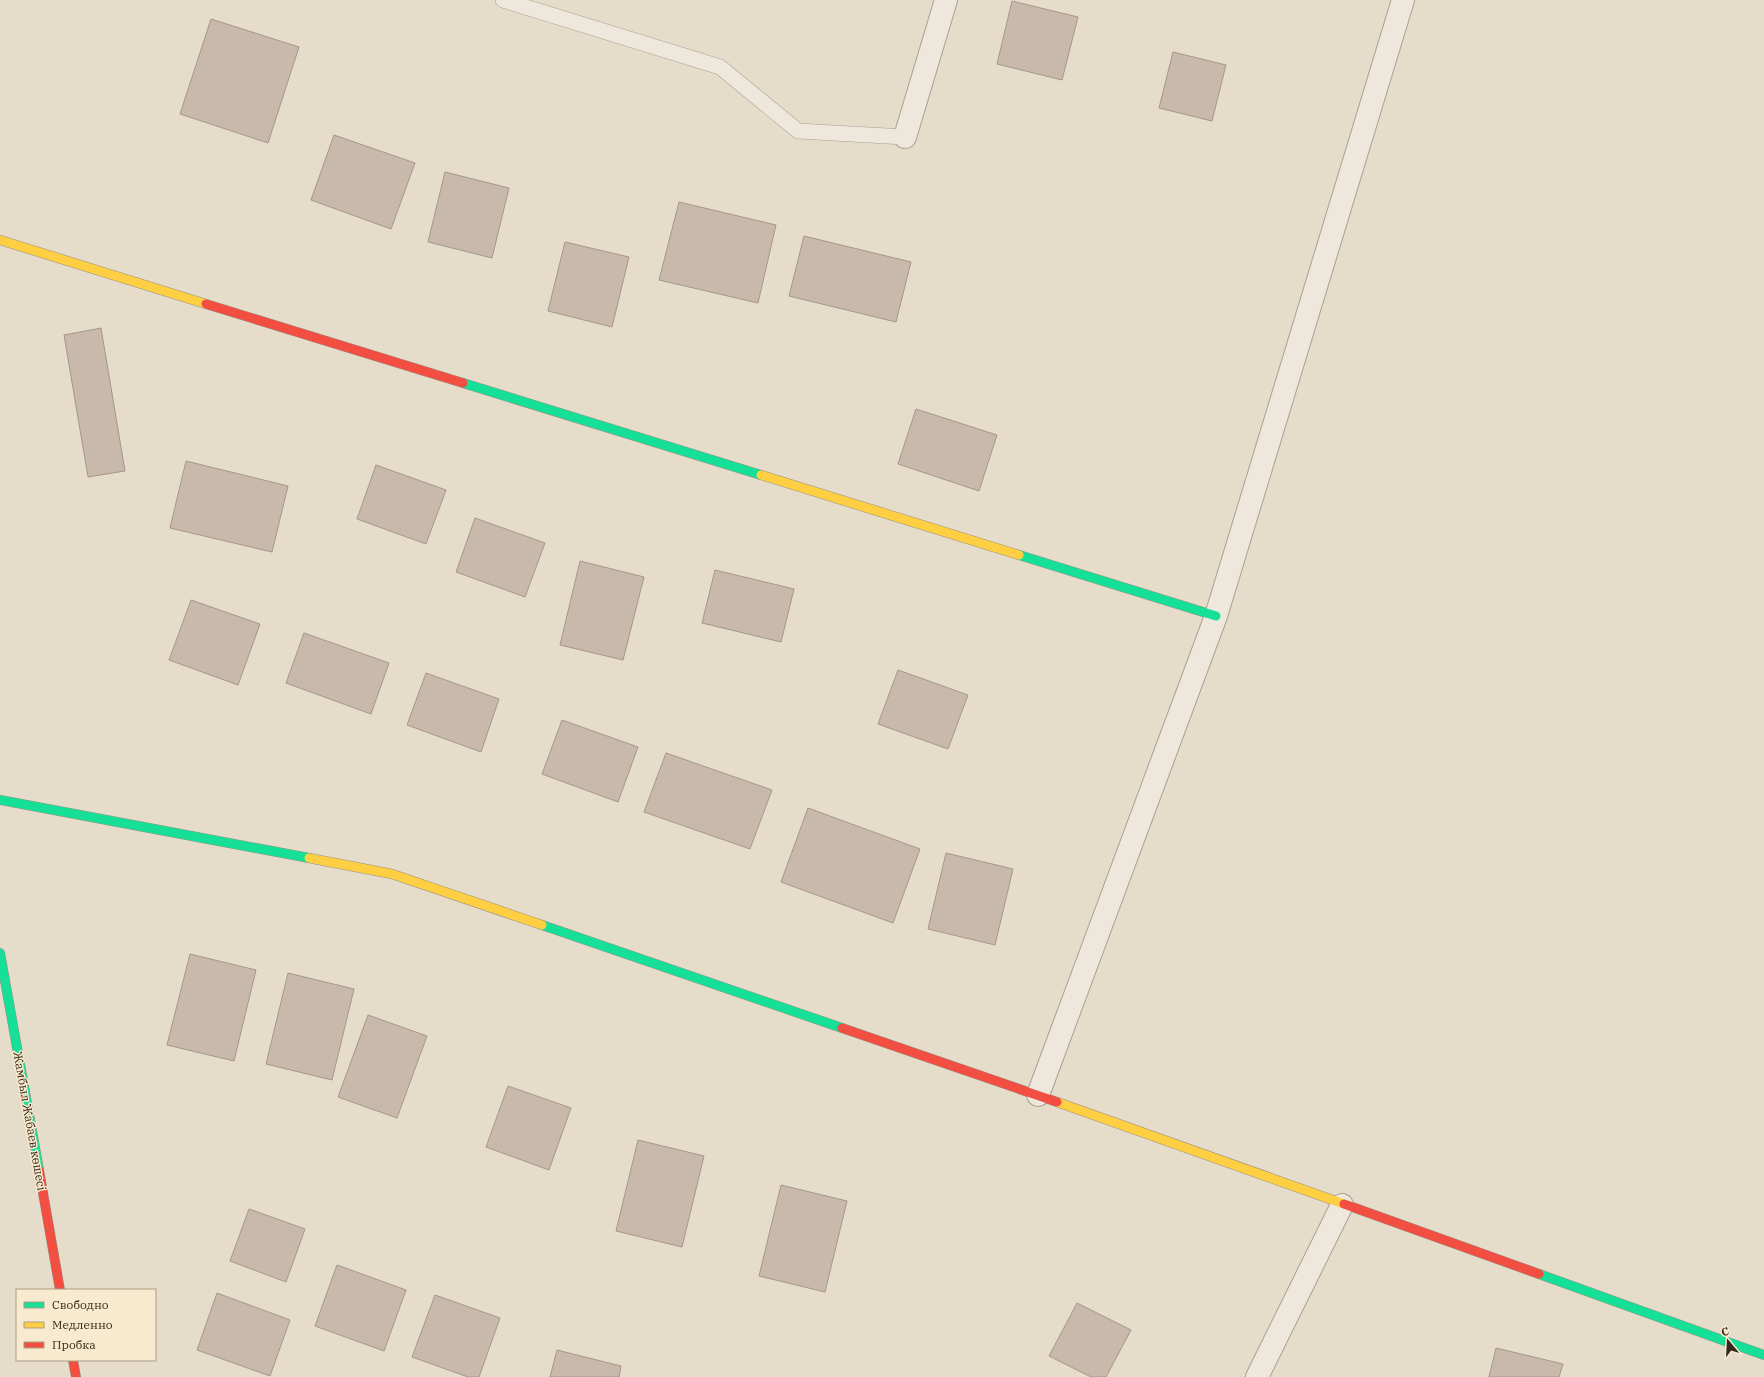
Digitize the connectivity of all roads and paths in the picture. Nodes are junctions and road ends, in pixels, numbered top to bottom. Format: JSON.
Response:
{"nodes":[{"id":1,"x":503,"y":0,"type":"edge"},
{"id":2,"x":946,"y":0,"type":"edge"},
{"id":3,"x":1403,"y":0,"type":"edge"},
{"id":4,"x":905,"y":137,"type":"joint"},
{"id":5,"x":0,"y":240,"type":"edge"},
{"id":6,"x":1216,"y":616,"type":"junction"},
{"id":7,"x":0,"y":800,"type":"edge"},
{"id":8,"x":0,"y":953,"type":"edge"},
{"id":9,"x":1038,"y":1095,"type":"junction"},
{"id":10,"x":1342,"y":1205,"type":"junction"},
{"id":11,"x":60,"y":1289,"type":"edge"},
{"id":12,"x":1764,"y":1355,"type":"edge"},
{"id":13,"x":73,"y":1361,"type":"edge"},
{"id":14,"x":76,"y":1377,"type":"edge"},
{"id":15,"x":1257,"y":1377,"type":"edge"}],
"edges":[{"from":1,"to":4,"type":"lane"},
{"from":2,"to":4,"type":"street"},
{"from":3,"to":6,"type":"street"},
{"from":5,"to":6,"type":"street"},
{"from":6,"to":9,"type":"street"},
{"from":7,"to":9,"type":"street"},
{"from":8,"to":11,"type":"street","name":"Жамбыл Жабаев көшесі"},
{"from":9,"to":10,"type":"street"},
{"from":10,"to":12,"type":"street"},
{"from":10,"to":15,"type":"street"},
{"from":13,"to":14,"type":"street"}]}
